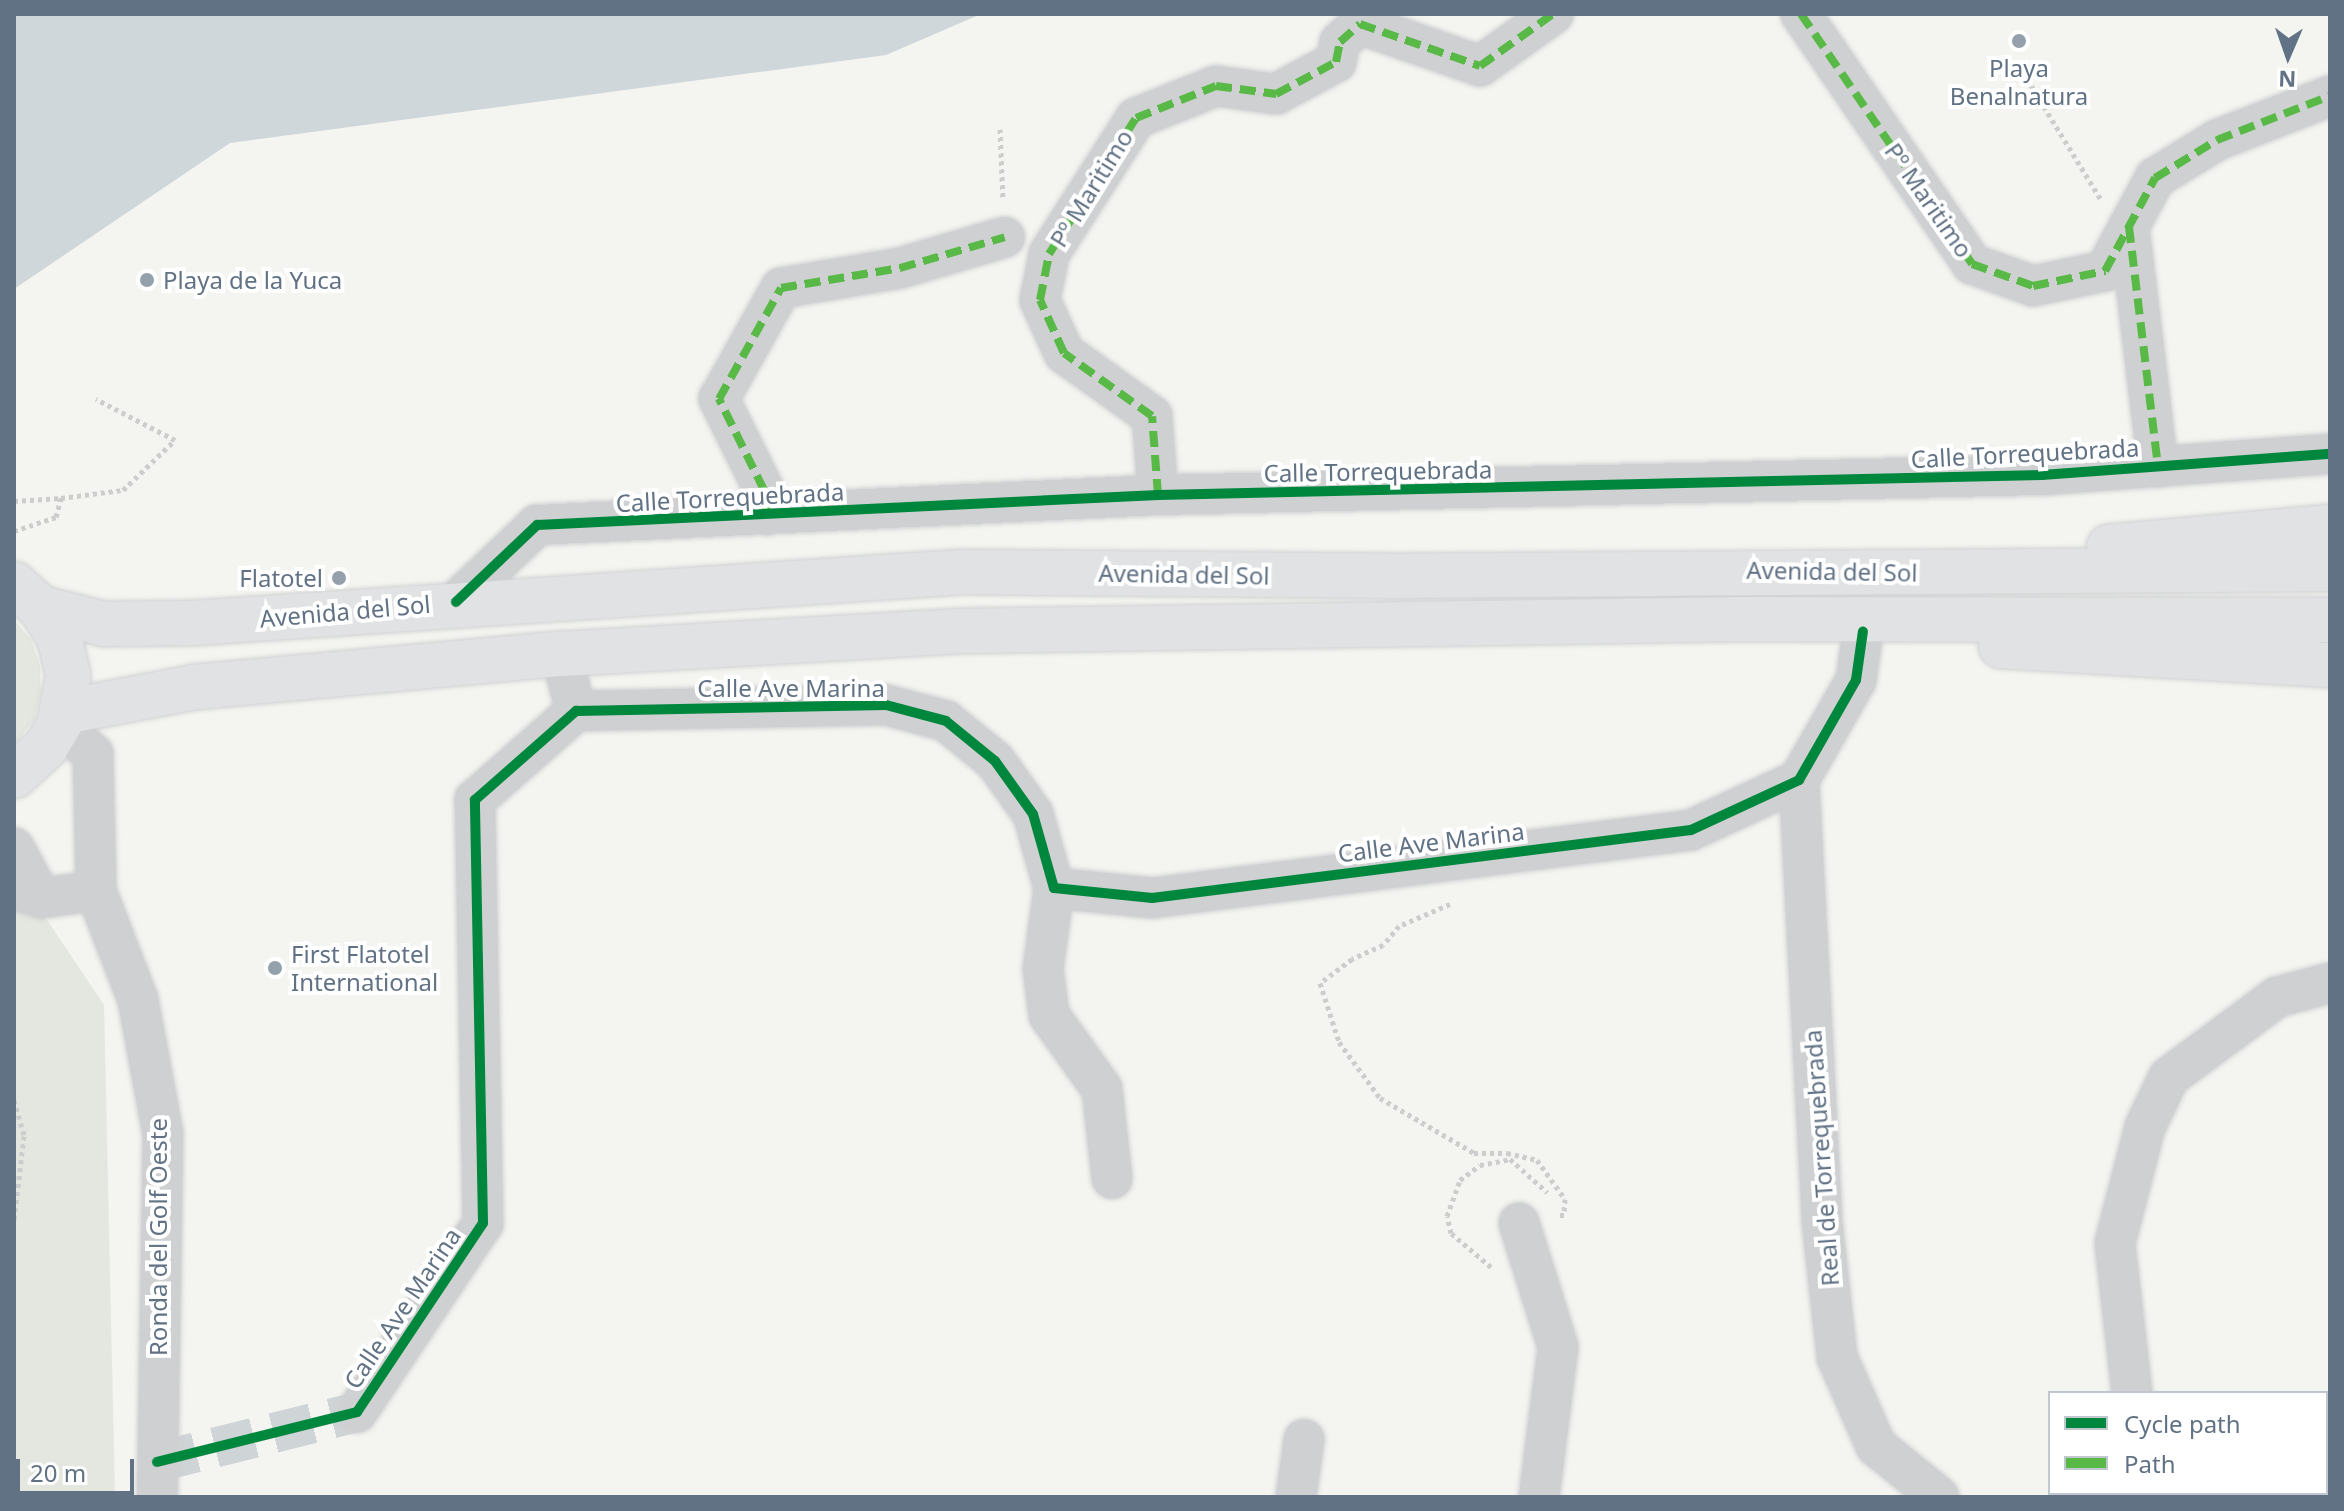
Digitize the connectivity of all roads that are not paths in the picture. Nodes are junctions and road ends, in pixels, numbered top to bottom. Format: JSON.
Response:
{"nodes":[{"id":1,"x":1553,"y":14,"type":"edge"},
{"id":2,"x":1801,"y":14,"type":"edge"},
{"id":3,"x":2330,"y":96,"type":"edge"},
{"id":4,"x":2129,"y":227,"type":"junction"},
{"id":5,"x":1005,"y":237,"type":"road end"},
{"id":6,"x":2330,"y":454,"type":"edge"},
{"id":7,"x":2158,"y":467,"type":"junction"},
{"id":8,"x":1158,"y":495,"type":"junction"},
{"id":9,"x":767,"y":515,"type":"junction"},
{"id":10,"x":2330,"y":527,"type":"edge"},
{"id":11,"x":2330,"y":569,"type":"edge"},
{"id":12,"x":1895,"y":573,"type":"junction"},
{"id":13,"x":28,"y":596,"type":"edge"},
{"id":14,"x":456,"y":602,"type":"junction"},
{"id":15,"x":1740,"y":619,"type":"junction"},
{"id":16,"x":2330,"y":620,"type":"edge"},
{"id":17,"x":1863,"y":631,"type":"junction"},
{"id":18,"x":561,"y":654,"type":"junction"},
{"id":19,"x":2330,"y":665,"type":"edge"},
{"id":20,"x":576,"y":711,"type":"junction"},
{"id":21,"x":61,"y":718,"type":"junction"},
{"id":22,"x":14,"y":776,"type":"edge"},
{"id":23,"x":1799,"y":780,"type":"junction"},
{"id":24,"x":14,"y":848,"type":"edge"},
{"id":25,"x":1054,"y":888,"type":"junction"},
{"id":26,"x":96,"y":891,"type":"junction"},
{"id":27,"x":28,"y":893,"type":"edge"},
{"id":28,"x":2330,"y":983,"type":"edge"},
{"id":29,"x":1112,"y":1178,"type":"dead end"},
{"id":30,"x":1534,"y":1219,"type":"road end"},
{"id":31,"x":2132,"y":1391,"type":"edge"},
{"id":32,"x":357,"y":1412,"type":"tunnel mouth"},
{"id":33,"x":1304,"y":1440,"type":"dead end"},
{"id":34,"x":157,"y":1497,"type":"edge"},
{"id":35,"x":1296,"y":1497,"type":"edge"},
{"id":36,"x":1539,"y":1497,"type":"edge"},
{"id":37,"x":1939,"y":1497,"type":"edge"}],
"edges":[{"from":1,"to":8,"type":"street","name":"Pº Maritimo"},
{"from":2,"to":4,"type":"street","name":"Pº Maritimo"},
{"from":3,"to":4,"type":"street","name":"Pº Maritimo"},
{"from":4,"to":7,"type":"street"},
{"from":5,"to":9,"type":"street"},
{"from":6,"to":7,"type":"street","name":"Calle Torrequebrada"},
{"from":7,"to":8,"type":"street","name":"Calle Torrequebrada"},
{"from":8,"to":9,"type":"street","name":"Calle Torrequebrada"},
{"from":9,"to":14,"type":"street","name":"Calle Torrequebrada"},
{"from":10,"to":12,"type":"main road"},
{"from":11,"to":12,"type":"main road","name":"Avenida del Sol"},
{"from":12,"to":14,"type":"main road","name":"Avenida del Sol"},
{"from":13,"to":14,"type":"main road","name":"Avenida del Sol"},
{"from":13,"to":21,"type":"main road"},
{"from":15,"to":16,"type":"main road","name":"Avenida del Sol"},
{"from":15,"to":17,"type":"main road"},
{"from":15,"to":18,"type":"main road","name":"Avenida del Sol"},
{"from":17,"to":19,"type":"main road"},
{"from":17,"to":23,"type":"street"},
{"from":18,"to":20,"type":"street"},
{"from":18,"to":21,"type":"main road","name":"Avenida del Sol"},
{"from":20,"to":25,"type":"street","name":"Calle Ave Marina"},
{"from":20,"to":32,"type":"street","name":"Calle Ave Marina"},
{"from":21,"to":22,"type":"main road"},
{"from":21,"to":26,"type":"street","name":"Ronda del Golf Oeste"},
{"from":23,"to":25,"type":"street","name":"Calle Ave Marina"},
{"from":23,"to":37,"type":"street","name":"Real de Torrequebrada"},
{"from":24,"to":27,"type":"street"},
{"from":25,"to":29,"type":"street","name":"Calle Ave Marina"},
{"from":26,"to":27,"type":"street"},
{"from":26,"to":34,"type":"street","name":"Ronda del Golf Oeste"},
{"from":28,"to":31,"type":"street"},
{"from":30,"to":36,"type":"street"},
{"from":33,"to":35,"type":"street"}]}
